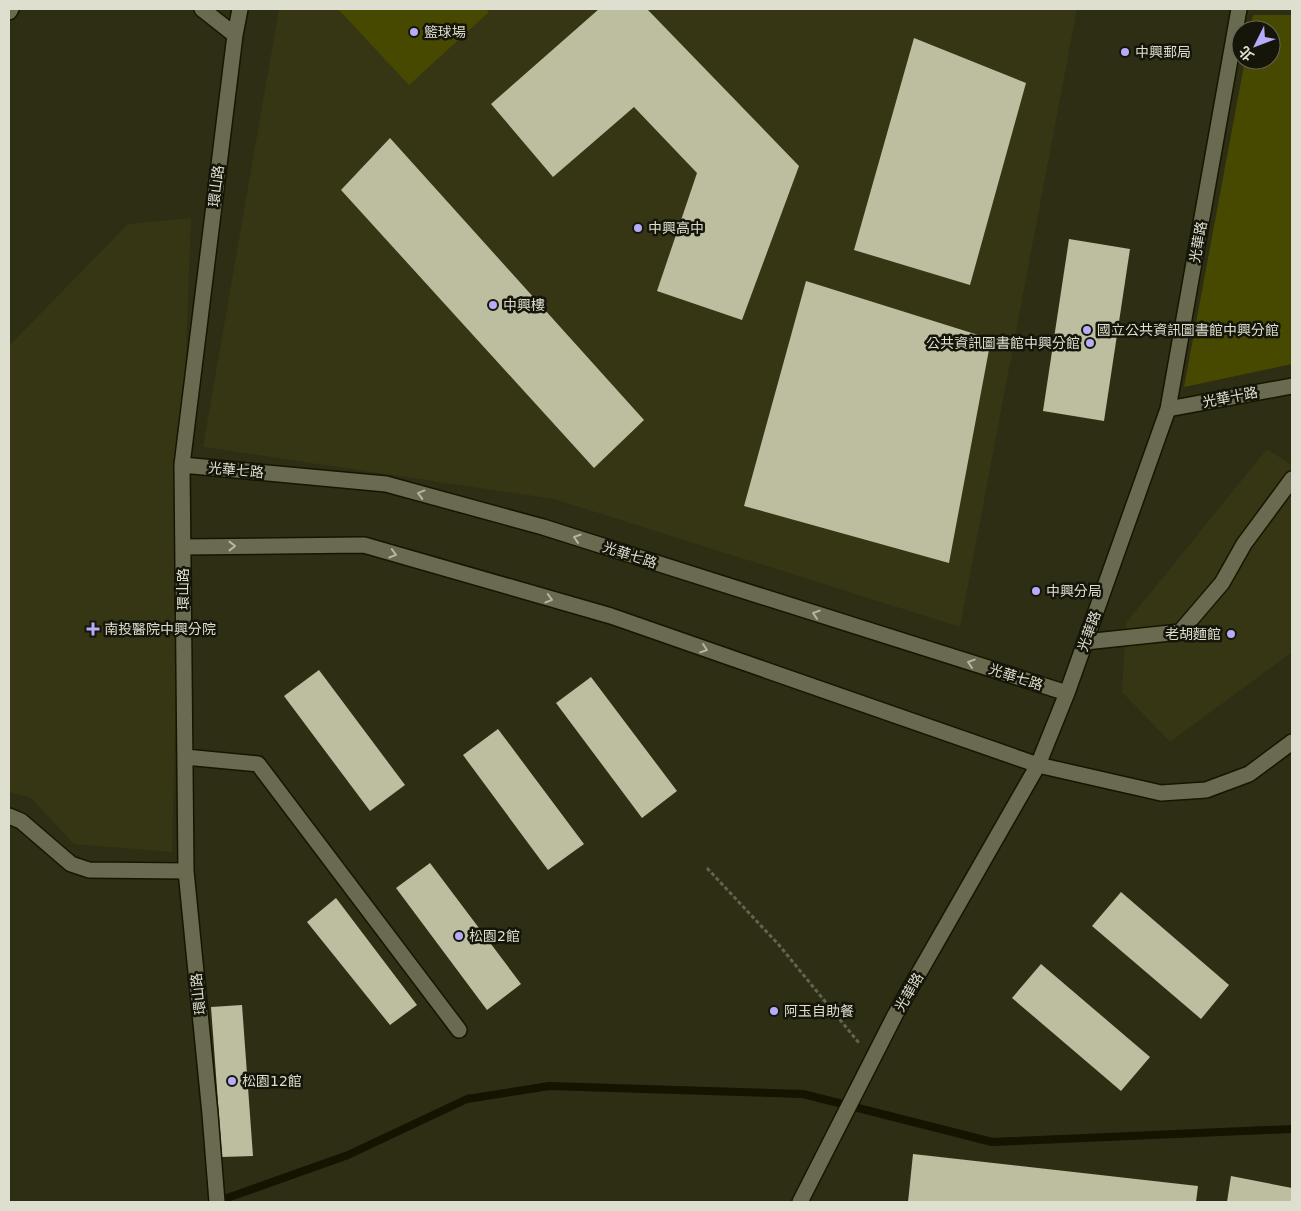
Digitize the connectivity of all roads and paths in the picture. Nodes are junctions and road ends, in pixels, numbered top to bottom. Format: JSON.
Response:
{"nodes":[{"id":1,"x":11,"y":9,"type":"edge"},
{"id":2,"x":202,"y":9,"type":"edge"},
{"id":3,"x":240,"y":9,"type":"edge"},
{"id":4,"x":1239,"y":9,"type":"edge"},
{"id":5,"x":9,"y":12,"type":"edge"},
{"id":6,"x":235,"y":35,"type":"junction"},
{"id":7,"x":1292,"y":386,"type":"edge"},
{"id":8,"x":1168,"y":409,"type":"junction"},
{"id":9,"x":182,"y":465,"type":"junction"},
{"id":10,"x":1292,"y":479,"type":"edge"},
{"id":11,"x":183,"y":547,"type":"junction"},
{"id":12,"x":1086,"y":642,"type":"junction"},
{"id":13,"x":1067,"y":694,"type":"junction"},
{"id":14,"x":1292,"y":742,"type":"edge"},
{"id":15,"x":185,"y":756,"type":"junction"},
{"id":16,"x":1038,"y":766,"type":"junction"},
{"id":17,"x":9,"y":816,"type":"edge"},
{"id":18,"x":707,"y":868,"type":"dead end"},
{"id":19,"x":186,"y":871,"type":"junction"},
{"id":20,"x":458,"y":1030,"type":"dead end"},
{"id":21,"x":876,"y":1054,"type":"junction"},
{"id":22,"x":217,"y":1202,"type":"edge"},
{"id":23,"x":800,"y":1202,"type":"edge"}],
"edges":[{"from":1,"to":5,"type":"street"},
{"from":2,"to":6,"type":"street"},
{"from":3,"to":6,"type":"street","name":"環山路"},
{"from":4,"to":8,"type":"street","name":"光華路"},
{"from":6,"to":9,"type":"street","name":"環山路"},
{"from":7,"to":8,"type":"street","name":"光華十路"},
{"from":8,"to":12,"type":"street","name":"光華路"},
{"from":9,"to":11,"type":"street","name":"環山路"},
{"from":13,"to":9,"type":"street","name":"光華七路","one_way":true},
{"from":10,"to":12,"type":"street"},
{"from":11,"to":15,"type":"street","name":"環山路"},
{"from":11,"to":16,"type":"street","one_way":true},
{"from":12,"to":13,"type":"street","name":"光華路"},
{"from":13,"to":16,"type":"street","name":"光華路"},
{"from":14,"to":16,"type":"street"},
{"from":15,"to":19,"type":"street","name":"環山路"},
{"from":15,"to":20,"type":"street"},
{"from":16,"to":21,"type":"street","name":"光華路"},
{"from":17,"to":19,"type":"street"},
{"from":18,"to":21,"type":"path"},
{"from":19,"to":22,"type":"street","name":"環山路"},
{"from":21,"to":23,"type":"street","name":"光華路"}]}
